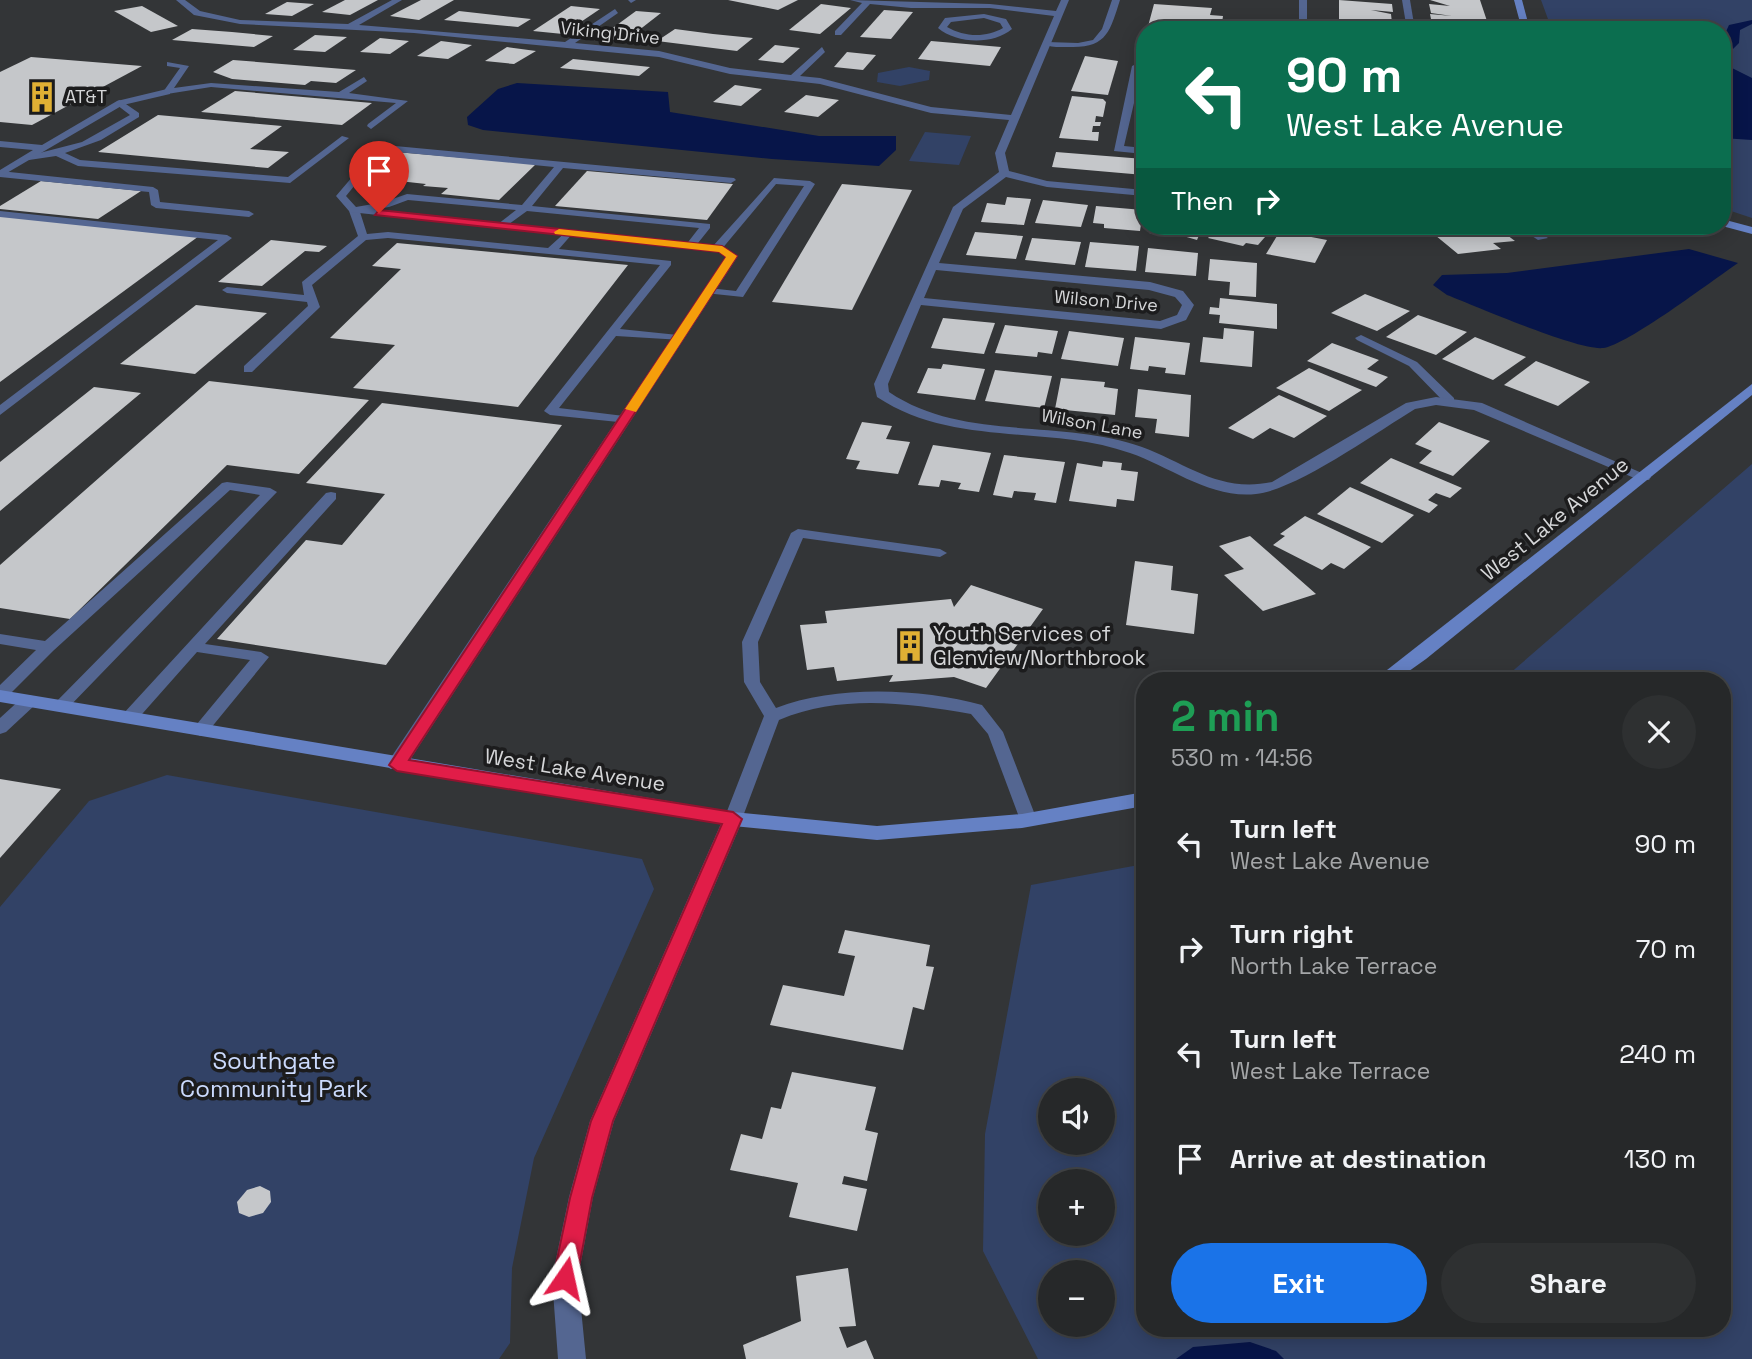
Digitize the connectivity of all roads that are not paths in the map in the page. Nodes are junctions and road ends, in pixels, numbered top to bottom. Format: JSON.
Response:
{"nodes":[{"id":1,"x":180,"y":0,"type":"edge"},
{"id":2,"x":398,"y":0,"type":"edge"},
{"id":3,"x":854,"y":0,"type":"edge"},
{"id":4,"x":1065,"y":0,"type":"edge"},
{"id":5,"x":1116,"y":0,"type":"edge"},
{"id":6,"x":1303,"y":0,"type":"edge"},
{"id":7,"x":1406,"y":0,"type":"edge"},
{"id":8,"x":1518,"y":0,"type":"edge"},
{"id":9,"x":867,"y":2,"type":"edge"},
{"id":10,"x":990,"y":6,"type":"junction"},
{"id":11,"x":615,"y":11,"type":"dead end"},
{"id":12,"x":1060,"y":14,"type":"junction"},
{"id":13,"x":984,"y":16,"type":"junction"},
{"id":14,"x":1305,"y":21,"type":"edge"},
{"id":15,"x":1409,"y":21,"type":"edge"},
{"id":16,"x":1524,"y":21,"type":"edge"},
{"id":17,"x":351,"y":26,"type":"junction"},
{"id":18,"x":838,"y":33,"type":"dead end"},
{"id":19,"x":1047,"y":44,"type":"junction"},
{"id":20,"x":567,"y":45,"type":"junction"},
{"id":21,"x":822,"y":50,"type":"dead end"},
{"id":22,"x":170,"y":64,"type":"dead end"},
{"id":23,"x":1136,"y":66,"type":"edge"},
{"id":24,"x":795,"y":76,"type":"junction"},
{"id":25,"x":364,"y":79,"type":"dead end"},
{"id":26,"x":167,"y":92,"type":"junction"},
{"id":27,"x":341,"y":95,"type":"junction"},
{"id":28,"x":120,"y":103,"type":"junction"},
{"id":29,"x":1015,"y":118,"type":"junction"},
{"id":30,"x":371,"y":126,"type":"dead end"},
{"id":31,"x":345,"y":138,"type":"dead end"},
{"id":32,"x":0,"y":144,"type":"edge"},
{"id":33,"x":43,"y":148,"type":"junction"},
{"id":34,"x":1136,"y":150,"type":"edge"},
{"id":35,"x":59,"y":154,"type":"junction"},
{"id":36,"x":29,"y":157,"type":"junction"},
{"id":37,"x":561,"y":165,"type":"junction"},
{"id":38,"x":1004,"y":173,"type":"junction"},
{"id":39,"x":0,"y":174,"type":"edge"},
{"id":40,"x":731,"y":180,"type":"dead end"},
{"id":41,"x":1136,"y":192,"type":"edge"},
{"id":42,"x":525,"y":208,"type":"junction"},
{"id":43,"x":354,"y":210,"type":"junction"},
{"id":44,"x":0,"y":214,"type":"edge"},
{"id":45,"x":249,"y":214,"type":"dead end"},
{"id":46,"x":1731,"y":225,"type":"edge"},
{"id":47,"x":502,"y":226,"type":"junction"},
{"id":48,"x":1752,"y":231,"type":"edge"},
{"id":49,"x":568,"y":233,"type":"junction"},
{"id":50,"x":1537,"y":235,"type":"edge"},
{"id":51,"x":363,"y":237,"type":"junction"},
{"id":52,"x":1542,"y":238,"type":"dead end"},
{"id":53,"x":690,"y":246,"type":"junction"},
{"id":54,"x":717,"y":248,"type":"junction"},
{"id":55,"x":551,"y":251,"type":"junction"},
{"id":56,"x":932,"y":266,"type":"junction"},
{"id":57,"x":227,"y":290,"type":"dead end"},
{"id":58,"x":709,"y":291,"type":"junction"},
{"id":59,"x":312,"y":299,"type":"junction"},
{"id":60,"x":917,"y":301,"type":"junction"},
{"id":61,"x":613,"y":332,"type":"junction"},
{"id":62,"x":678,"y":338,"type":"junction"},
{"id":63,"x":1361,"y":338,"type":"dead end"},
{"id":64,"x":248,"y":369,"type":"dead end"},
{"id":65,"x":1752,"y":388,"type":"edge"},
{"id":66,"x":1450,"y":401,"type":"junction"},
{"id":67,"x":0,"y":411,"type":"edge"},
{"id":68,"x":624,"y":420,"type":"junction"},
{"id":69,"x":1644,"y":477,"type":"junction"},
{"id":70,"x":331,"y":496,"type":"dead end"},
{"id":71,"x":940,"y":552,"type":"dead end"},
{"id":72,"x":0,"y":639,"type":"edge"},
{"id":73,"x":194,"y":646,"type":"junction"},
{"id":74,"x":48,"y":647,"type":"junction"},
{"id":75,"x":1395,"y":672,"type":"edge"},
{"id":76,"x":0,"y":695,"type":"edge"},
{"id":77,"x":29,"y":701,"type":"junction"},
{"id":78,"x":60,"y":706,"type":"junction"},
{"id":79,"x":772,"y":716,"type":"junction"},
{"id":80,"x":129,"y":718,"type":"junction"},
{"id":81,"x":0,"y":729,"type":"edge"},
{"id":82,"x":200,"y":730,"type":"junction"},
{"id":83,"x":397,"y":765,"type":"junction"},
{"id":84,"x":1136,"y":800,"type":"edge"},
{"id":85,"x":733,"y":819,"type":"junction"},
{"id":86,"x":1028,"y":820,"type":"junction"},
{"id":87,"x":572,"y":1359,"type":"edge"}],
"edges":[{"from":1,"to":17,"type":"street","name":"Viking Drive"},
{"from":2,"to":17,"type":"street"},
{"from":3,"to":9,"type":"street"},
{"from":4,"to":12,"type":"street"},
{"from":5,"to":19,"type":"lane"},
{"from":6,"to":14,"type":"street"},
{"from":7,"to":15,"type":"street"},
{"from":8,"to":16,"type":"street"},
{"from":9,"to":10,"type":"street"},
{"from":9,"to":18,"type":"street"},
{"from":10,"to":12,"type":"street"},
{"from":10,"to":13,"type":"street"},
{"from":11,"to":20,"type":"street"},
{"from":12,"to":19,"type":"street"},
{"from":13,"to":13,"type":"street"},
{"from":17,"to":20,"type":"street","name":"Viking Drive"},
{"from":19,"to":29,"type":"street"},
{"from":20,"to":24,"type":"street","name":"Viking Drive"},
{"from":21,"to":24,"type":"street"},
{"from":22,"to":26,"type":"lane"},
{"from":23,"to":34,"type":"street"},
{"from":24,"to":29,"type":"street","name":"Viking Drive"},
{"from":25,"to":27,"type":"lane"},
{"from":26,"to":27,"type":"lane"},
{"from":26,"to":28,"type":"street"},
{"from":27,"to":30,"type":"lane"},
{"from":28,"to":33,"type":"street"},
{"from":28,"to":35,"type":"lane"},
{"from":29,"to":38,"type":"street"},
{"from":31,"to":35,"type":"lane"},
{"from":32,"to":33,"type":"street"},
{"from":33,"to":36,"type":"street"},
{"from":35,"to":36,"type":"lane"},
{"from":36,"to":39,"type":"street"},
{"from":37,"to":40,"type":"lane"},
{"from":37,"to":42,"type":"lane"},
{"from":37,"to":43,"type":"lane"},
{"from":38,"to":41,"type":"street"},
{"from":38,"to":56,"type":"street","name":"Wilson Lane"},
{"from":39,"to":45,"type":"lane"},
{"from":42,"to":43,"type":"lane"},
{"from":42,"to":47,"type":"lane"},
{"from":42,"to":53,"type":"lane"},
{"from":43,"to":47,"type":"street"},
{"from":43,"to":51,"type":"lane"},
{"from":44,"to":67,"type":"lane"},
{"from":46,"to":48,"type":"street"},
{"from":47,"to":49,"type":"street"},
{"from":49,"to":53,"type":"street"},
{"from":49,"to":55,"type":"lane"},
{"from":50,"to":52,"type":"street"},
{"from":51,"to":55,"type":"lane"},
{"from":51,"to":59,"type":"lane"},
{"from":53,"to":54,"type":"street"},
{"from":54,"to":58,"type":"street"},
{"from":54,"to":58,"type":"lane"},
{"from":55,"to":61,"type":"lane"},
{"from":56,"to":60,"type":"street","name":"Wilson Lane"},
{"from":56,"to":60,"type":"street","name":"Wilson Drive"},
{"from":57,"to":59,"type":"lane"},
{"from":58,"to":62,"type":"street"},
{"from":59,"to":64,"type":"lane"},
{"from":60,"to":66,"type":"street","name":"Wilson Lane"},
{"from":61,"to":62,"type":"lane"},
{"from":61,"to":68,"type":"lane"},
{"from":62,"to":68,"type":"street"},
{"from":63,"to":66,"type":"lane"},
{"from":65,"to":69,"type":"street","name":"West Lake Avenue"},
{"from":66,"to":69,"type":"street","name":"Wilson Lane"},
{"from":68,"to":83,"type":"street"},
{"from":69,"to":75,"type":"street","name":"West Lake Avenue"},
{"from":70,"to":73,"type":"lane"},
{"from":71,"to":79,"type":"lane"},
{"from":72,"to":74,"type":"lane"},
{"from":73,"to":80,"type":"lane"},
{"from":73,"to":82,"type":"lane"},
{"from":74,"to":76,"type":"lane"},
{"from":74,"to":78,"type":"lane"},
{"from":76,"to":77,"type":"street","name":"West Lake Avenue"},
{"from":77,"to":78,"type":"street","name":"West Lake Avenue"},
{"from":77,"to":81,"type":"street"},
{"from":78,"to":80,"type":"street","name":"West Lake Avenue"},
{"from":79,"to":85,"type":"lane"},
{"from":79,"to":86,"type":"lane"},
{"from":80,"to":82,"type":"street","name":"West Lake Avenue"},
{"from":82,"to":83,"type":"street","name":"West Lake Avenue"},
{"from":83,"to":85,"type":"street","name":"West Lake Avenue"},
{"from":84,"to":86,"type":"street","name":"West Lake Avenue"},
{"from":85,"to":86,"type":"street","name":"West Lake Avenue"},
{"from":85,"to":87,"type":"street"}]}
